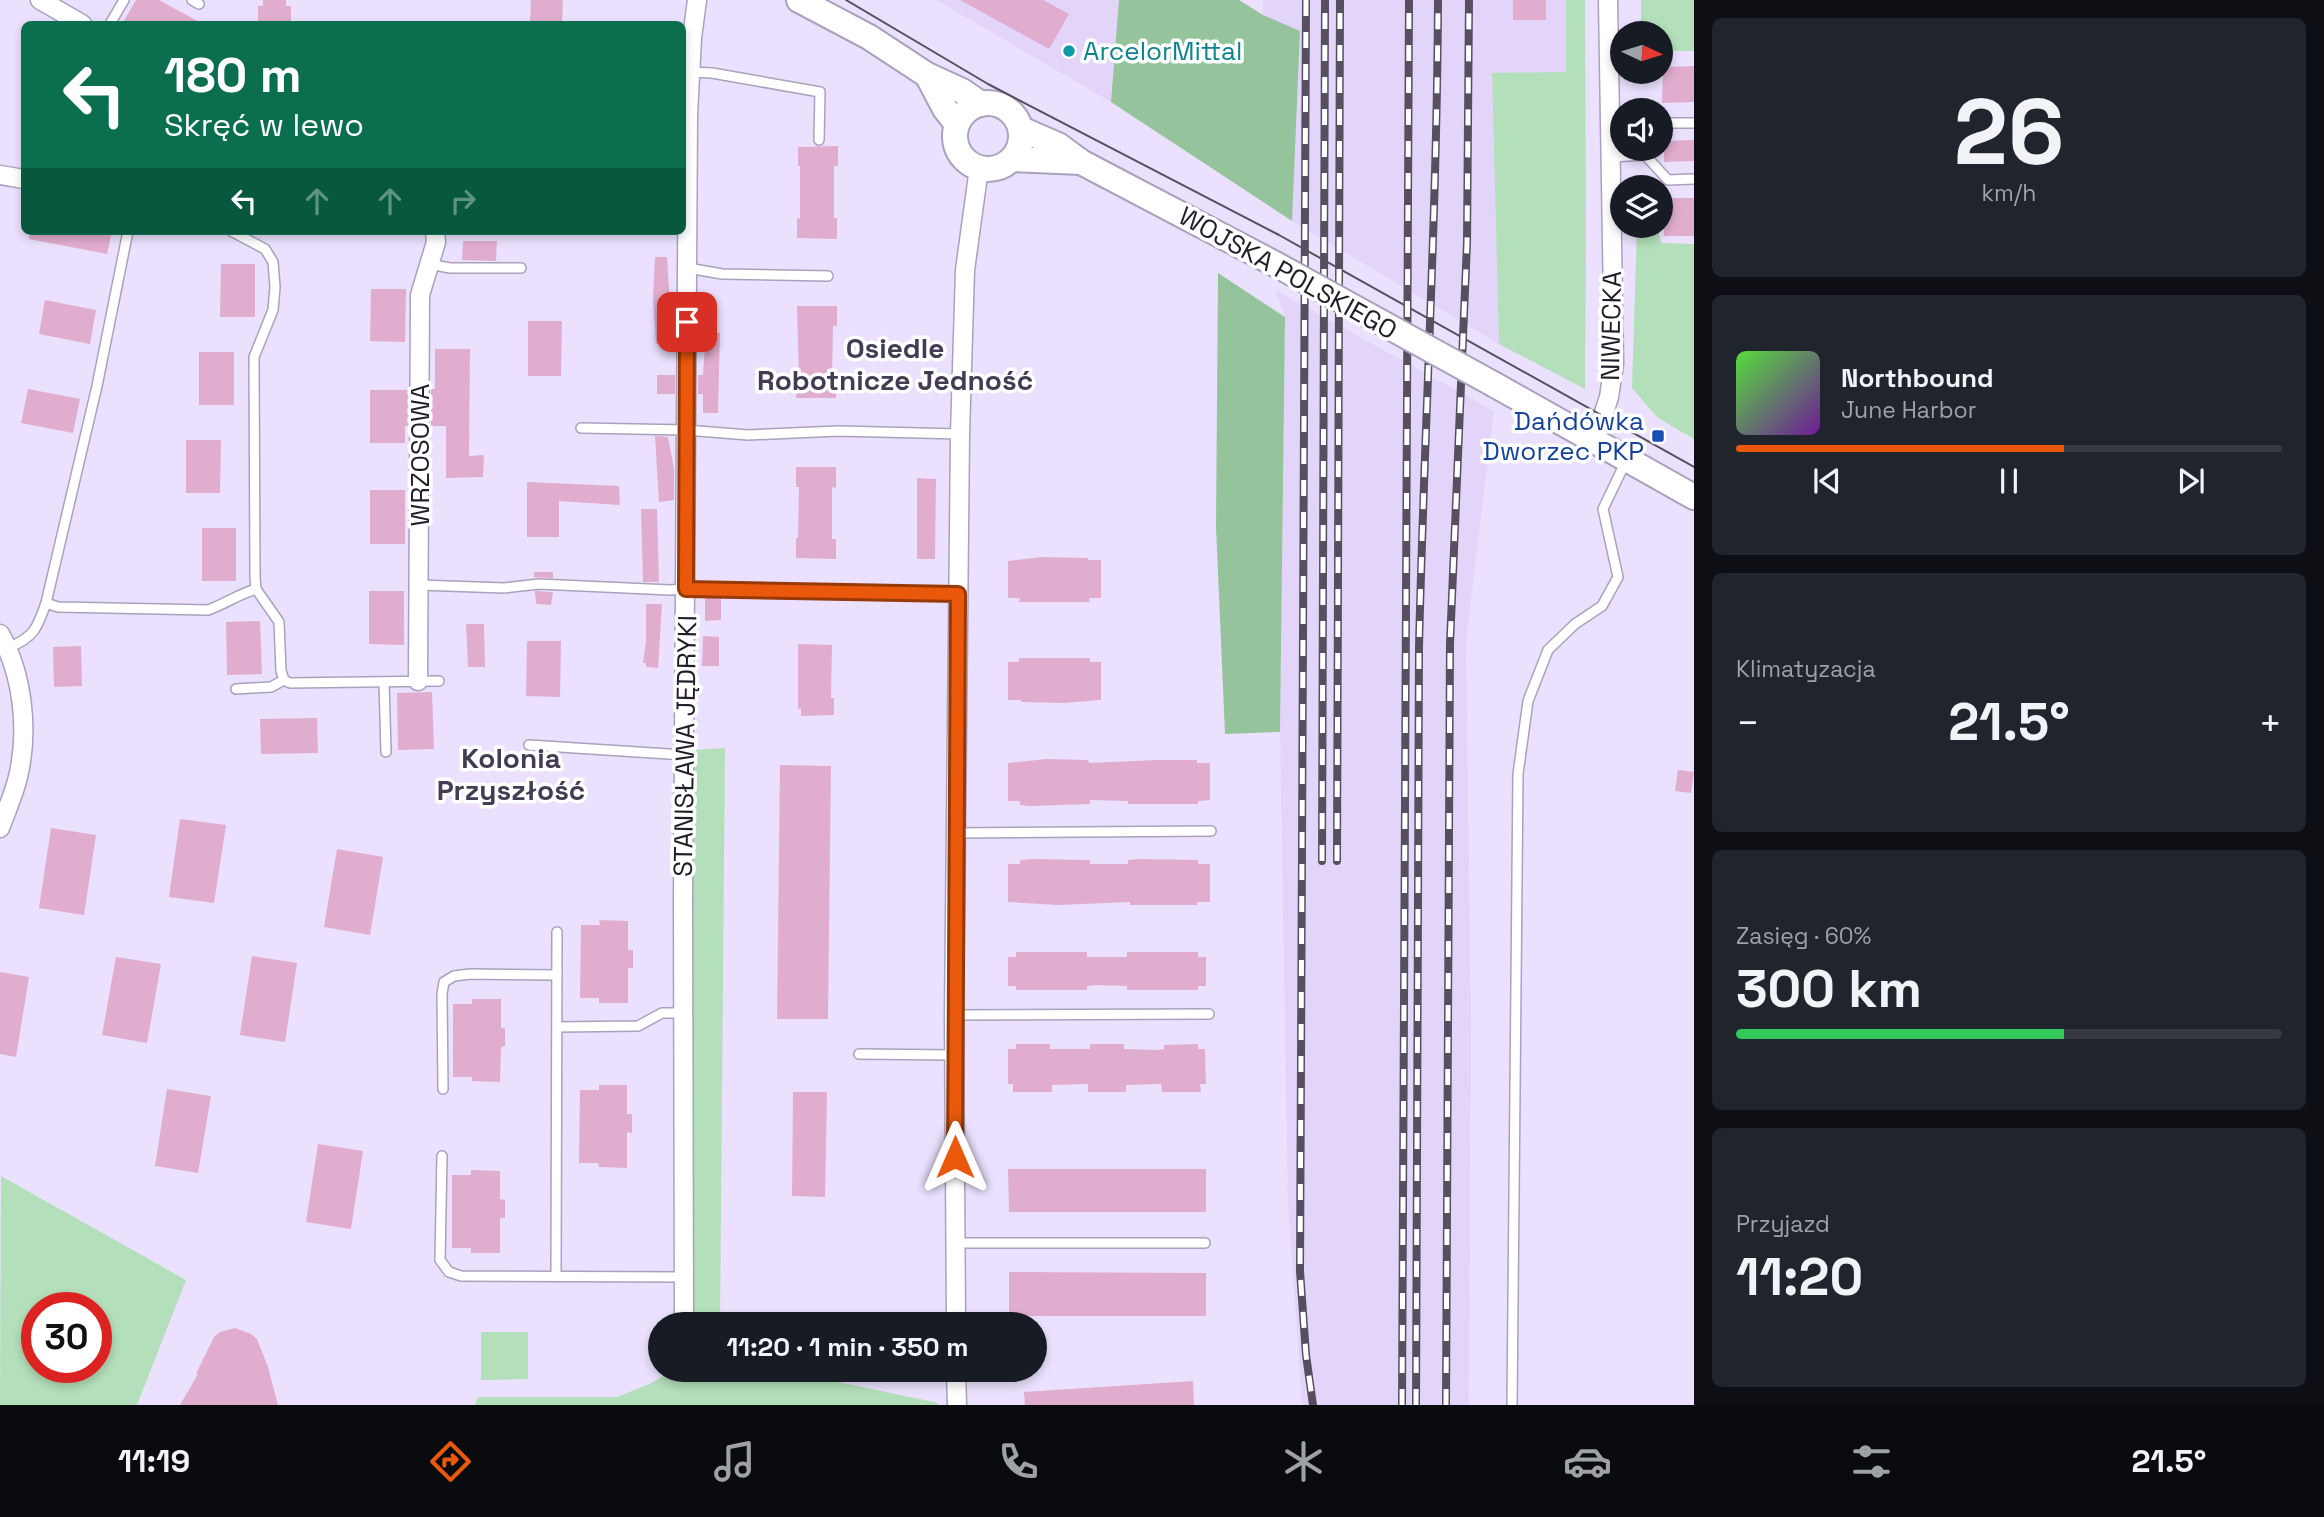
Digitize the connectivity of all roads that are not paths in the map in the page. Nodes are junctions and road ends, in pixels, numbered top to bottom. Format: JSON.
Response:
{"nodes":[{"id":1,"x":40,"y":0,"type":"edge"},
{"id":2,"x":124,"y":0,"type":"edge"},
{"id":3,"x":697,"y":0,"type":"edge"},
{"id":4,"x":1608,"y":0,"type":"edge"},
{"id":5,"x":806,"y":2,"type":"edge"},
{"id":6,"x":77,"y":21,"type":"edge"},
{"id":7,"x":112,"y":21,"type":"edge"},
{"id":8,"x":691,"y":72,"type":"junction"},
{"id":9,"x":927,"y":75,"type":"junction"},
{"id":10,"x":981,"y":104,"type":"junction"},
{"id":11,"x":1610,"y":105,"type":"edge"},
{"id":12,"x":686,"y":108,"type":"edge"},
{"id":13,"x":1673,"y":123,"type":"edge"},
{"id":14,"x":1694,"y":123,"type":"edge"},
{"id":15,"x":957,"y":124,"type":"junction"},
{"id":16,"x":1021,"y":129,"type":"junction"},
{"id":17,"x":819,"y":140,"type":"dead end"},
{"id":18,"x":1012,"y":159,"type":"junction"},
{"id":19,"x":1611,"y":161,"type":"edge"},
{"id":20,"x":1653,"y":161,"type":"edge"},
{"id":21,"x":1081,"y":162,"type":"junction"},
{"id":22,"x":686,"y":166,"type":"edge"},
{"id":23,"x":979,"y":169,"type":"junction"},
{"id":24,"x":0,"y":175,"type":"edge"},
{"id":25,"x":21,"y":178,"type":"edge"},
{"id":26,"x":1694,"y":180,"type":"edge"},
{"id":27,"x":127,"y":235,"type":"edge"},
{"id":28,"x":239,"y":235,"type":"edge"},
{"id":29,"x":435,"y":235,"type":"edge"},
{"id":30,"x":429,"y":264,"type":"junction"},
{"id":31,"x":522,"y":268,"type":"dead end"},
{"id":32,"x":688,"y":268,"type":"junction"},
{"id":33,"x":828,"y":276,"type":"dead end"},
{"id":34,"x":581,"y":428,"type":"dead end"},
{"id":35,"x":686,"y":430,"type":"junction"},
{"id":36,"x":960,"y":434,"type":"junction"},
{"id":37,"x":1595,"y":440,"type":"junction"},
{"id":38,"x":1627,"y":459,"type":"junction"},
{"id":39,"x":1694,"y":497,"type":"edge"},
{"id":40,"x":419,"y":585,"type":"junction"},
{"id":41,"x":256,"y":589,"type":"junction"},
{"id":42,"x":686,"y":589,"type":"junction"},
{"id":43,"x":958,"y":594,"type":"junction"},
{"id":44,"x":46,"y":603,"type":"junction"},
{"id":45,"x":4,"y":641,"type":"edge"},
{"id":46,"x":284,"y":680,"type":"junction"},
{"id":47,"x":418,"y":681,"type":"junction"},
{"id":48,"x":439,"y":681,"type":"dead end"},
{"id":49,"x":384,"y":682,"type":"junction"},
{"id":50,"x":236,"y":689,"type":"dead end"},
{"id":51,"x":529,"y":745,"type":"dead end"},
{"id":52,"x":386,"y":752,"type":"dead end"},
{"id":53,"x":684,"y":755,"type":"junction"},
{"id":54,"x":0,"y":828,"type":"edge"},
{"id":55,"x":1211,"y":831,"type":"dead end"},
{"id":56,"x":955,"y":833,"type":"junction"},
{"id":57,"x":557,"y":932,"type":"dead end"},
{"id":58,"x":557,"y":975,"type":"junction"},
{"id":59,"x":683,"y":1013,"type":"junction"},
{"id":60,"x":1209,"y":1014,"type":"dead end"},
{"id":61,"x":954,"y":1015,"type":"junction"},
{"id":62,"x":558,"y":1027,"type":"junction"},
{"id":63,"x":859,"y":1054,"type":"dead end"},
{"id":64,"x":954,"y":1055,"type":"junction"},
{"id":65,"x":443,"y":1089,"type":"dead end"},
{"id":66,"x":442,"y":1156,"type":"dead end"},
{"id":67,"x":956,"y":1243,"type":"junction"},
{"id":68,"x":1205,"y":1243,"type":"dead end"},
{"id":69,"x":556,"y":1276,"type":"junction"},
{"id":70,"x":683,"y":1277,"type":"junction"},
{"id":71,"x":684,"y":1312,"type":"edge"},
{"id":72,"x":956,"y":1312,"type":"edge"},
{"id":73,"x":956,"y":1382,"type":"edge"},
{"id":74,"x":957,"y":1405,"type":"edge"},
{"id":75,"x":1512,"y":1405,"type":"edge"}],
"edges":[{"from":1,"to":6,"type":"street"},
{"from":2,"to":7,"type":"lane"},
{"from":3,"to":8,"type":"street","name":"STANISŁAWA JĘDRYKI"},
{"from":4,"to":11,"type":"street","name":"NIWECKA"},
{"from":5,"to":9,"type":"main road"},
{"from":8,"to":12,"type":"street","name":"STANISŁAWA JĘDRYKI"},
{"from":8,"to":17,"type":"lane"},
{"from":9,"to":10,"type":"main road"},
{"from":9,"to":15,"type":"main road"},
{"from":10,"to":15,"type":"main road"},
{"from":10,"to":16,"type":"main road"},
{"from":13,"to":14,"type":"lane"},
{"from":15,"to":23,"type":"main road"},
{"from":16,"to":18,"type":"main road"},
{"from":16,"to":21,"type":"main road","name":"WOJSKA POLSKIEGO"},
{"from":18,"to":21,"type":"main road","name":"WOJSKA POLSKIEGO"},
{"from":18,"to":23,"type":"main road"},
{"from":19,"to":37,"type":"street","name":"NIWECKA"},
{"from":20,"to":26,"type":"lane"},
{"from":21,"to":37,"type":"main road","name":"WOJSKA POLSKIEGO","bridge":true},
{"from":22,"to":32,"type":"street","name":"STANISŁAWA JĘDRYKI"},
{"from":23,"to":36,"type":"street"},
{"from":24,"to":25,"type":"street"},
{"from":27,"to":44,"type":"lane"},
{"from":28,"to":41,"type":"lane"},
{"from":29,"to":30,"type":"street","name":"WRZOSOWA"},
{"from":30,"to":31,"type":"lane"},
{"from":30,"to":40,"type":"street","name":"WRZOSOWA"},
{"from":32,"to":33,"type":"lane"},
{"from":32,"to":35,"type":"street","name":"STANISŁAWA JĘDRYKI"},
{"from":34,"to":35,"type":"lane"},
{"from":35,"to":36,"type":"lane"},
{"from":35,"to":42,"type":"street","name":"STANISŁAWA JĘDRYKI"},
{"from":36,"to":43,"type":"street"},
{"from":37,"to":38,"type":"main road","name":"WOJSKA POLSKIEGO"},
{"from":38,"to":39,"type":"main road","name":"WOJSKA POLSKIEGO"},
{"from":38,"to":75,"type":"lane"},
{"from":40,"to":42,"type":"lane"},
{"from":40,"to":47,"type":"street","name":"WRZOSOWA"},
{"from":41,"to":44,"type":"lane"},
{"from":41,"to":46,"type":"lane"},
{"from":42,"to":43,"type":"lane"},
{"from":42,"to":53,"type":"street","name":"STANISŁAWA JĘDRYKI"},
{"from":43,"to":56,"type":"street"},
{"from":44,"to":45,"type":"lane"},
{"from":45,"to":54,"type":"street"},
{"from":46,"to":49,"type":"lane"},
{"from":46,"to":50,"type":"lane"},
{"from":47,"to":48,"type":"lane"},
{"from":47,"to":49,"type":"lane"},
{"from":49,"to":52,"type":"lane"},
{"from":51,"to":53,"type":"lane"},
{"from":53,"to":59,"type":"street","name":"STANISŁAWA JĘDRYKI"},
{"from":55,"to":56,"type":"lane"},
{"from":56,"to":61,"type":"street"},
{"from":57,"to":58,"type":"lane"},
{"from":58,"to":62,"type":"lane"},
{"from":58,"to":65,"type":"lane"},
{"from":59,"to":62,"type":"lane"},
{"from":59,"to":70,"type":"street","name":"STANISŁAWA JĘDRYKI"},
{"from":60,"to":61,"type":"lane"},
{"from":61,"to":64,"type":"street"},
{"from":62,"to":69,"type":"lane"},
{"from":63,"to":64,"type":"lane"},
{"from":64,"to":67,"type":"street"},
{"from":66,"to":69,"type":"lane"},
{"from":67,"to":68,"type":"lane"},
{"from":67,"to":72,"type":"street"},
{"from":69,"to":70,"type":"lane"},
{"from":70,"to":71,"type":"street","name":"STANISŁAWA JĘDRYKI"},
{"from":73,"to":74,"type":"street"}]}
